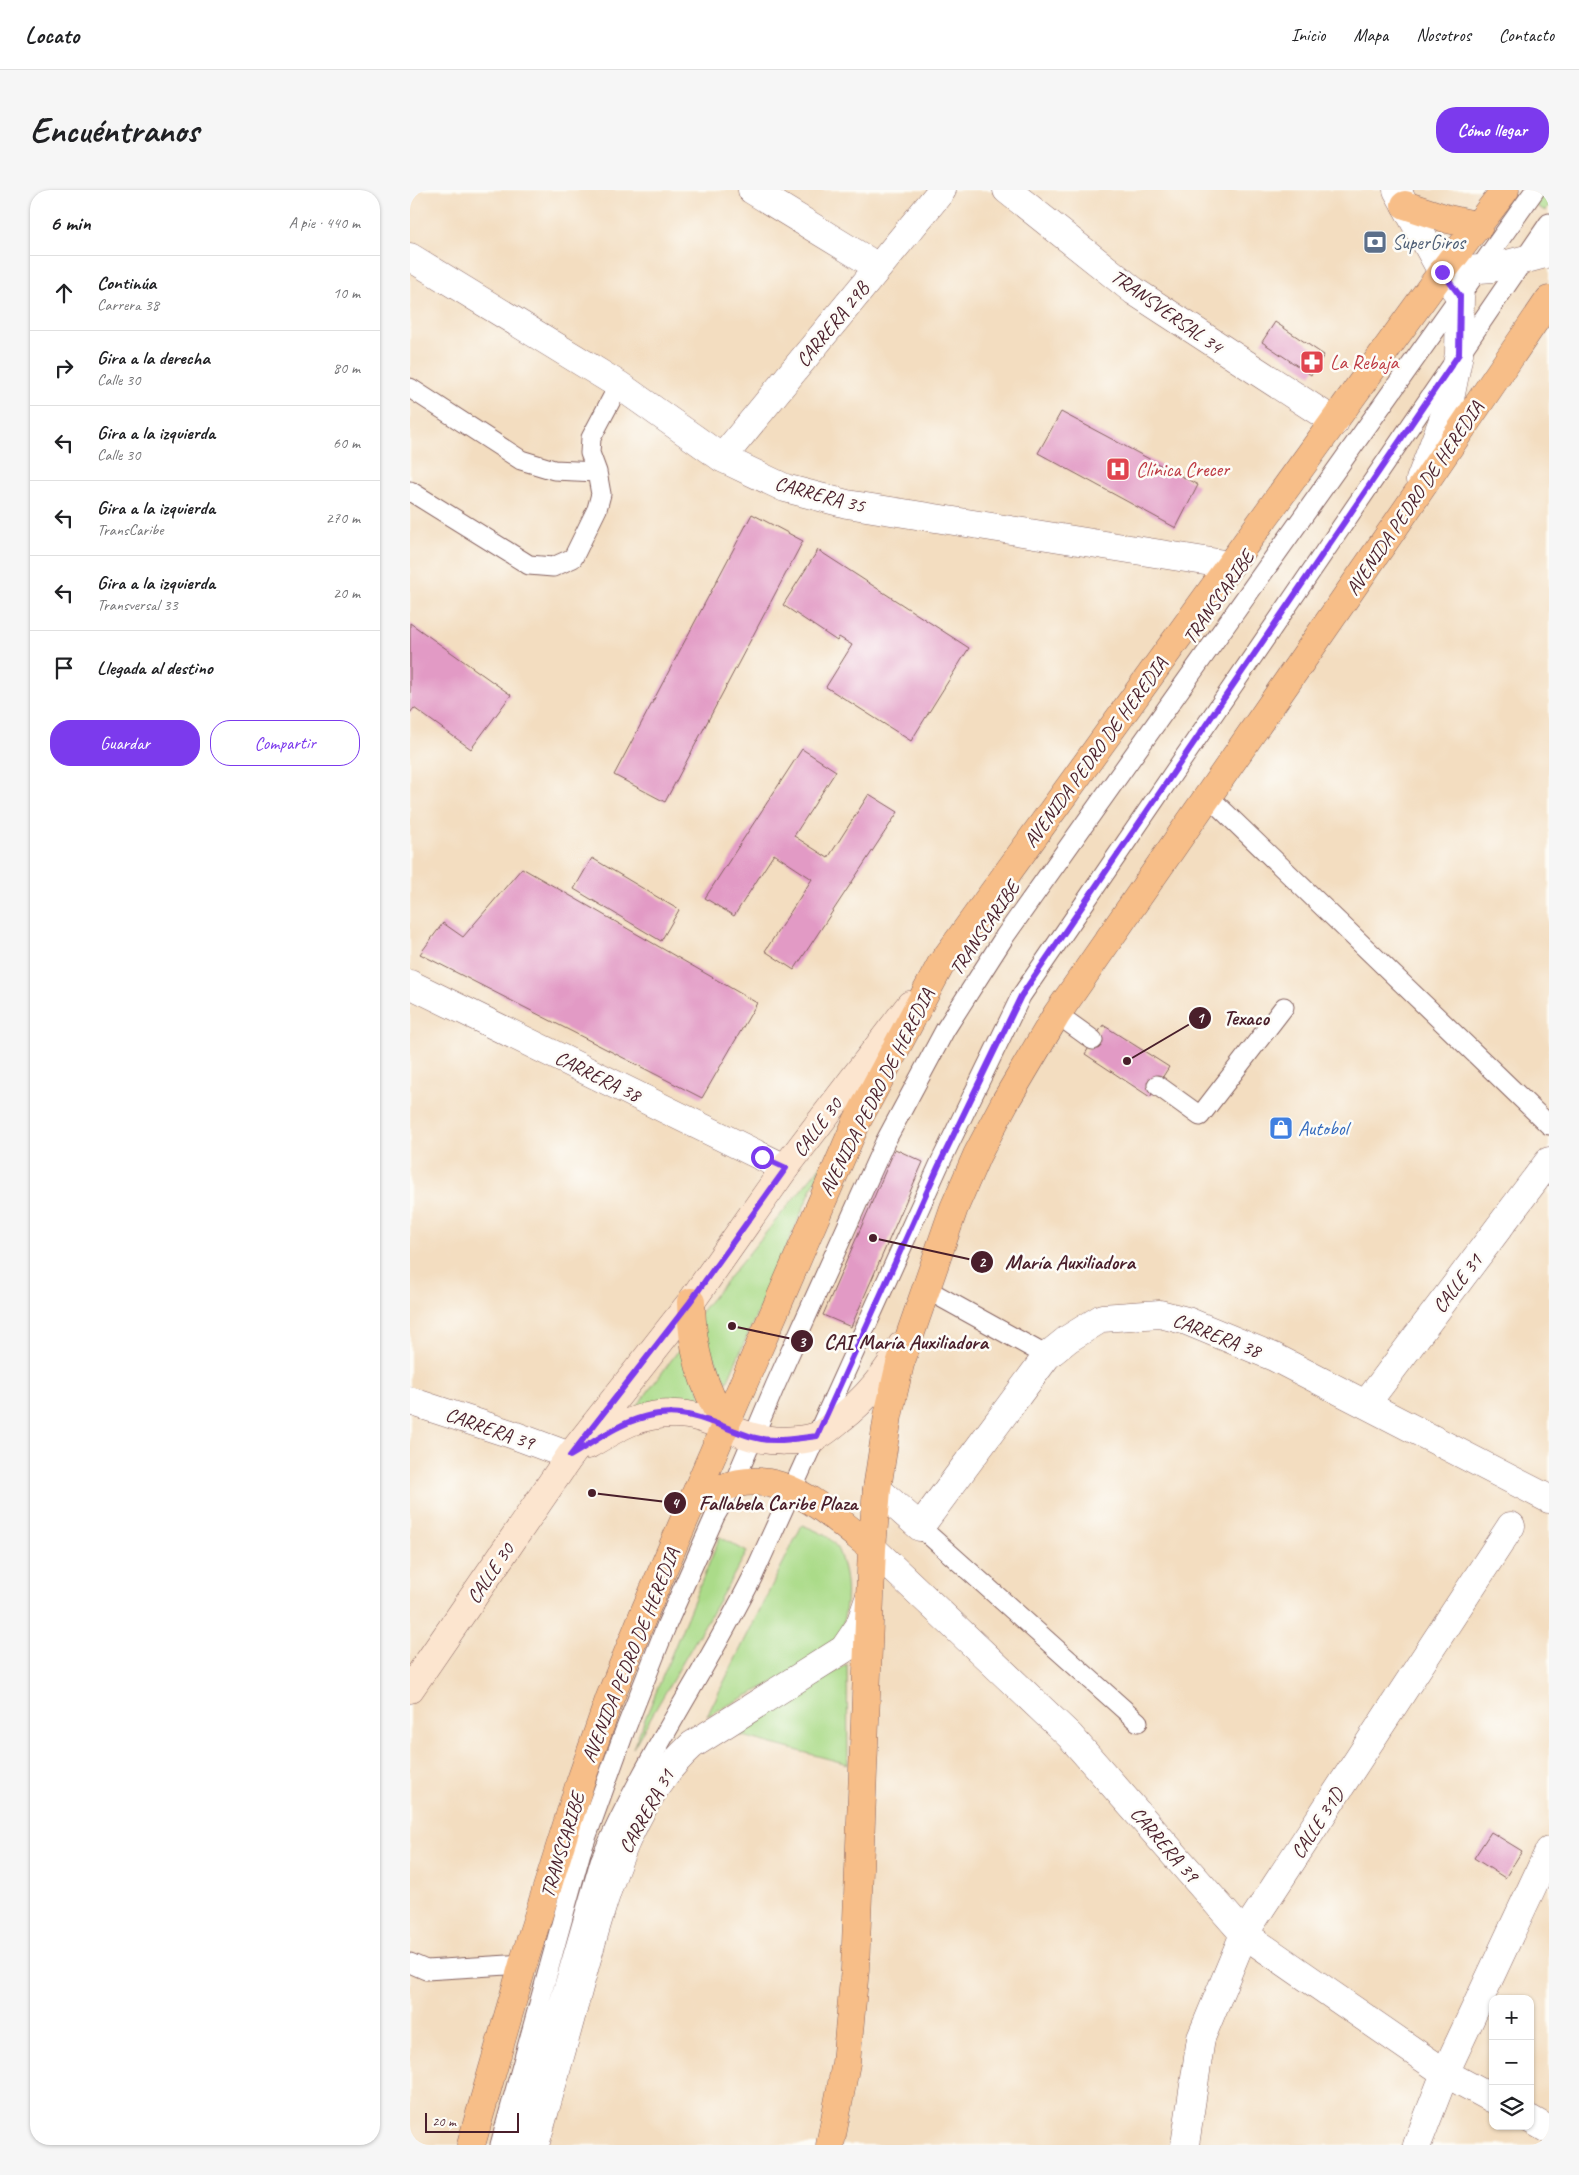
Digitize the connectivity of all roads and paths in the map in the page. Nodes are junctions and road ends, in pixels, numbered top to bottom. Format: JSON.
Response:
{"nodes":[{"id":1,"x":752,"y":190,"type":"edge"},
{"id":2,"x":942,"y":190,"type":"edge"},
{"id":3,"x":1007,"y":190,"type":"edge"},
{"id":4,"x":1505,"y":190,"type":"edge"},
{"id":5,"x":1535,"y":190,"type":"edge"},
{"id":6,"x":1401,"y":197,"type":"edge"},
{"id":7,"x":1549,"y":223,"type":"edge"},
{"id":8,"x":1479,"y":226,"type":"junction"},
{"id":9,"x":410,"y":257,"type":"edge"},
{"id":10,"x":1537,"y":257,"type":"edge"},
{"id":11,"x":878,"y":267,"type":"junction"},
{"id":12,"x":1476,"y":270,"type":"junction"},
{"id":13,"x":1442,"y":272,"type":"junction"},
{"id":14,"x":1460,"y":296,"type":"junction"},
{"id":15,"x":1549,"y":300,"type":"edge"},
{"id":16,"x":1459,"y":354,"type":"junction"},
{"id":17,"x":619,"y":385,"type":"junction"},
{"id":18,"x":410,"y":388,"type":"edge"},
{"id":19,"x":1335,"y":422,"type":"junction"},
{"id":20,"x":722,"y":458,"type":"junction"},
{"id":21,"x":597,"y":472,"type":"junction"},
{"id":22,"x":410,"y":491,"type":"edge"},
{"id":23,"x":1409,"y":506,"type":"junction"},
{"id":24,"x":1230,"y":565,"type":"junction"},
{"id":25,"x":1208,"y":796,"type":"junction"},
{"id":26,"x":940,"y":966,"type":"junction"},
{"id":27,"x":410,"y":984,"type":"edge"},
{"id":28,"x":1284,"y":1007,"type":"dead end"},
{"id":29,"x":1057,"y":1014,"type":"junction"},
{"id":30,"x":1093,"y":1040,"type":"dead end"},
{"id":31,"x":1158,"y":1085,"type":"dead end"},
{"id":32,"x":1549,"y":1125,"type":"edge"},
{"id":33,"x":1549,"y":1161,"type":"edge"},
{"id":34,"x":786,"y":1168,"type":"junction"},
{"id":35,"x":926,"y":1289,"type":"junction"},
{"id":36,"x":690,"y":1302,"type":"junction"},
{"id":37,"x":1047,"y":1356,"type":"junction"},
{"id":38,"x":410,"y":1401,"type":"edge"},
{"id":39,"x":1366,"y":1404,"type":"junction"},
{"id":40,"x":726,"y":1426,"type":"junction"},
{"id":41,"x":817,"y":1436,"type":"junction"},
{"id":42,"x":752,"y":1437,"type":"junction"},
{"id":43,"x":570,"y":1456,"type":"junction"},
{"id":44,"x":733,"y":1485,"type":"junction"},
{"id":45,"x":792,"y":1489,"type":"junction"},
{"id":46,"x":877,"y":1489,"type":"junction"},
{"id":47,"x":1549,"y":1498,"type":"edge"},
{"id":48,"x":689,"y":1508,"type":"junction"},
{"id":49,"x":1511,"y":1526,"type":"dead end"},
{"id":50,"x":920,"y":1527,"type":"junction"},
{"id":51,"x":872,"y":1548,"type":"junction"},
{"id":52,"x":871,"y":1594,"type":"junction"},
{"id":53,"x":410,"y":1689,"type":"edge"},
{"id":54,"x":1138,"y":1722,"type":"dead end"},
{"id":55,"x":1549,"y":1851,"type":"edge"},
{"id":56,"x":1244,"y":1934,"type":"junction"},
{"id":57,"x":410,"y":1962,"type":"edge"},
{"id":58,"x":523,"y":1964,"type":"junction"},
{"id":59,"x":1445,"y":2073,"type":"junction"},
{"id":60,"x":1489,"y":2097,"type":"edge"},
{"id":61,"x":1534,"y":2121,"type":"edge"},
{"id":62,"x":1549,"y":2130,"type":"edge"},
{"id":63,"x":471,"y":2145,"type":"edge"},
{"id":64,"x":500,"y":2145,"type":"edge"},
{"id":65,"x":518,"y":2145,"type":"edge"},
{"id":66,"x":535,"y":2145,"type":"edge"},
{"id":67,"x":830,"y":2145,"type":"edge"},
{"id":68,"x":1185,"y":2145,"type":"edge"},
{"id":69,"x":1417,"y":2145,"type":"edge"}],
"edges":[{"from":1,"to":11,"type":"street"},
{"from":2,"to":11,"type":"street","name":"CARRERA 29B"},
{"from":3,"to":19,"type":"street","name":"TRANSVERSAL 34"},
{"from":4,"to":8,"type":"highway","name":"AVENIDA PEDRO DE HEREDIA"},
{"from":5,"to":12,"type":"lane","name":"TRANSCARIBE"},
{"from":6,"to":8,"type":"highway"},
{"from":6,"to":13,"type":"street"},
{"from":7,"to":10,"type":"lane","name":"TRANSCARIBE"},
{"from":8,"to":13,"type":"highway","name":"AVENIDA PEDRO DE HEREDIA"},
{"from":9,"to":17,"type":"street","name":"CARRERA 35"},
{"from":10,"to":12,"type":"street"},
{"from":10,"to":16,"type":"lane","name":"TRANSCARIBE"},
{"from":11,"to":20,"type":"street","name":"CARRERA 29B"},
{"from":12,"to":13,"type":"street"},
{"from":12,"to":14,"type":"lane","name":"TRANSCARIBE"},
{"from":13,"to":14,"type":"street"},
{"from":13,"to":19,"type":"highway","name":"AVENIDA PEDRO DE HEREDIA"},
{"from":14,"to":16,"type":"street"},
{"from":14,"to":42,"type":"lane","name":"TRANSCARIBE"},
{"from":15,"to":23,"type":"highway","name":"AVENIDA PEDRO DE HEREDIA"},
{"from":16,"to":23,"type":"street"},
{"from":16,"to":41,"type":"lane","name":"TRANSCARIBE"},
{"from":17,"to":20,"type":"street","name":"CARRERA 35"},
{"from":17,"to":21,"type":"lane"},
{"from":18,"to":21,"type":"lane"},
{"from":19,"to":24,"type":"highway","name":"AVENIDA PEDRO DE HEREDIA"},
{"from":20,"to":24,"type":"street","name":"CARRERA 35"},
{"from":21,"to":22,"type":"lane"},
{"from":23,"to":25,"type":"highway","name":"AVENIDA PEDRO DE HEREDIA"},
{"from":24,"to":26,"type":"highway","name":"AVENIDA PEDRO DE HEREDIA"},
{"from":25,"to":29,"type":"highway","name":"AVENIDA PEDRO DE HEREDIA"},
{"from":25,"to":32,"type":"lane"},
{"from":26,"to":34,"type":"main road","name":"CALLE 30"},
{"from":26,"to":40,"type":"highway","name":"AVENIDA PEDRO DE HEREDIA"},
{"from":27,"to":34,"type":"street","name":"CARRERA 38"},
{"from":28,"to":31,"type":"lane"},
{"from":29,"to":30,"type":"lane"},
{"from":29,"to":35,"type":"highway","name":"AVENIDA PEDRO DE HEREDIA"},
{"from":33,"to":39,"type":"street","name":"CALLE 31"},
{"from":34,"to":36,"type":"main road","name":"CALLE 30"},
{"from":35,"to":37,"type":"lane"},
{"from":35,"to":41,"type":"main road"},
{"from":35,"to":46,"type":"highway","name":"AVENIDA PEDRO DE HEREDIA"},
{"from":36,"to":40,"type":"highway"},
{"from":36,"to":43,"type":"main road","name":"CALLE 30"},
{"from":37,"to":39,"type":"street","name":"CARRERA 38"},
{"from":37,"to":50,"type":"street","name":"CARRERA 38"},
{"from":38,"to":43,"type":"street","name":"CARRERA 39"},
{"from":39,"to":47,"type":"street","name":"CARRERA 38"},
{"from":40,"to":42,"type":"main road","name":"CALLE 30"},
{"from":40,"to":43,"type":"main road","name":"CALLE 30"},
{"from":40,"to":48,"type":"highway","name":"AVENIDA PEDRO DE HEREDIA"},
{"from":41,"to":42,"type":"main road","name":"CALLE 30"},
{"from":41,"to":45,"type":"lane","name":"TRANSCARIBE"},
{"from":42,"to":44,"type":"lane","name":"TRANSCARIBE"},
{"from":43,"to":53,"type":"main road","name":"CALLE 30"},
{"from":44,"to":45,"type":"highway"},
{"from":44,"to":48,"type":"highway"},
{"from":44,"to":64,"type":"lane","name":"TRANSCARIBE"},
{"from":45,"to":51,"type":"highway"},
{"from":45,"to":65,"type":"lane","name":"TRANSCARIBE"},
{"from":46,"to":50,"type":"street"},
{"from":46,"to":51,"type":"highway","name":"AVENIDA PEDRO DE HEREDIA"},
{"from":48,"to":58,"type":"highway","name":"AVENIDA PEDRO DE HEREDIA"},
{"from":49,"to":56,"type":"street","name":"CALLE 31D"},
{"from":50,"to":54,"type":"lane"},
{"from":51,"to":52,"type":"highway","name":"AVENIDA PEDRO DE HEREDIA"},
{"from":51,"to":56,"type":"street","name":"CARRERA 39"},
{"from":52,"to":66,"type":"street","name":"CARRERA 31"},
{"from":52,"to":67,"type":"highway","name":"AVENIDA PEDRO DE HEREDIA"},
{"from":55,"to":59,"type":"street"},
{"from":56,"to":59,"type":"street","name":"CARRERA 39"},
{"from":56,"to":68,"type":"street","name":"CALLE 31D"},
{"from":57,"to":58,"type":"lane"},
{"from":58,"to":63,"type":"highway","name":"AVENIDA PEDRO DE HEREDIA"},
{"from":59,"to":60,"type":"street","name":"CARRERA 39"},
{"from":59,"to":69,"type":"street"},
{"from":61,"to":62,"type":"street"}]}
